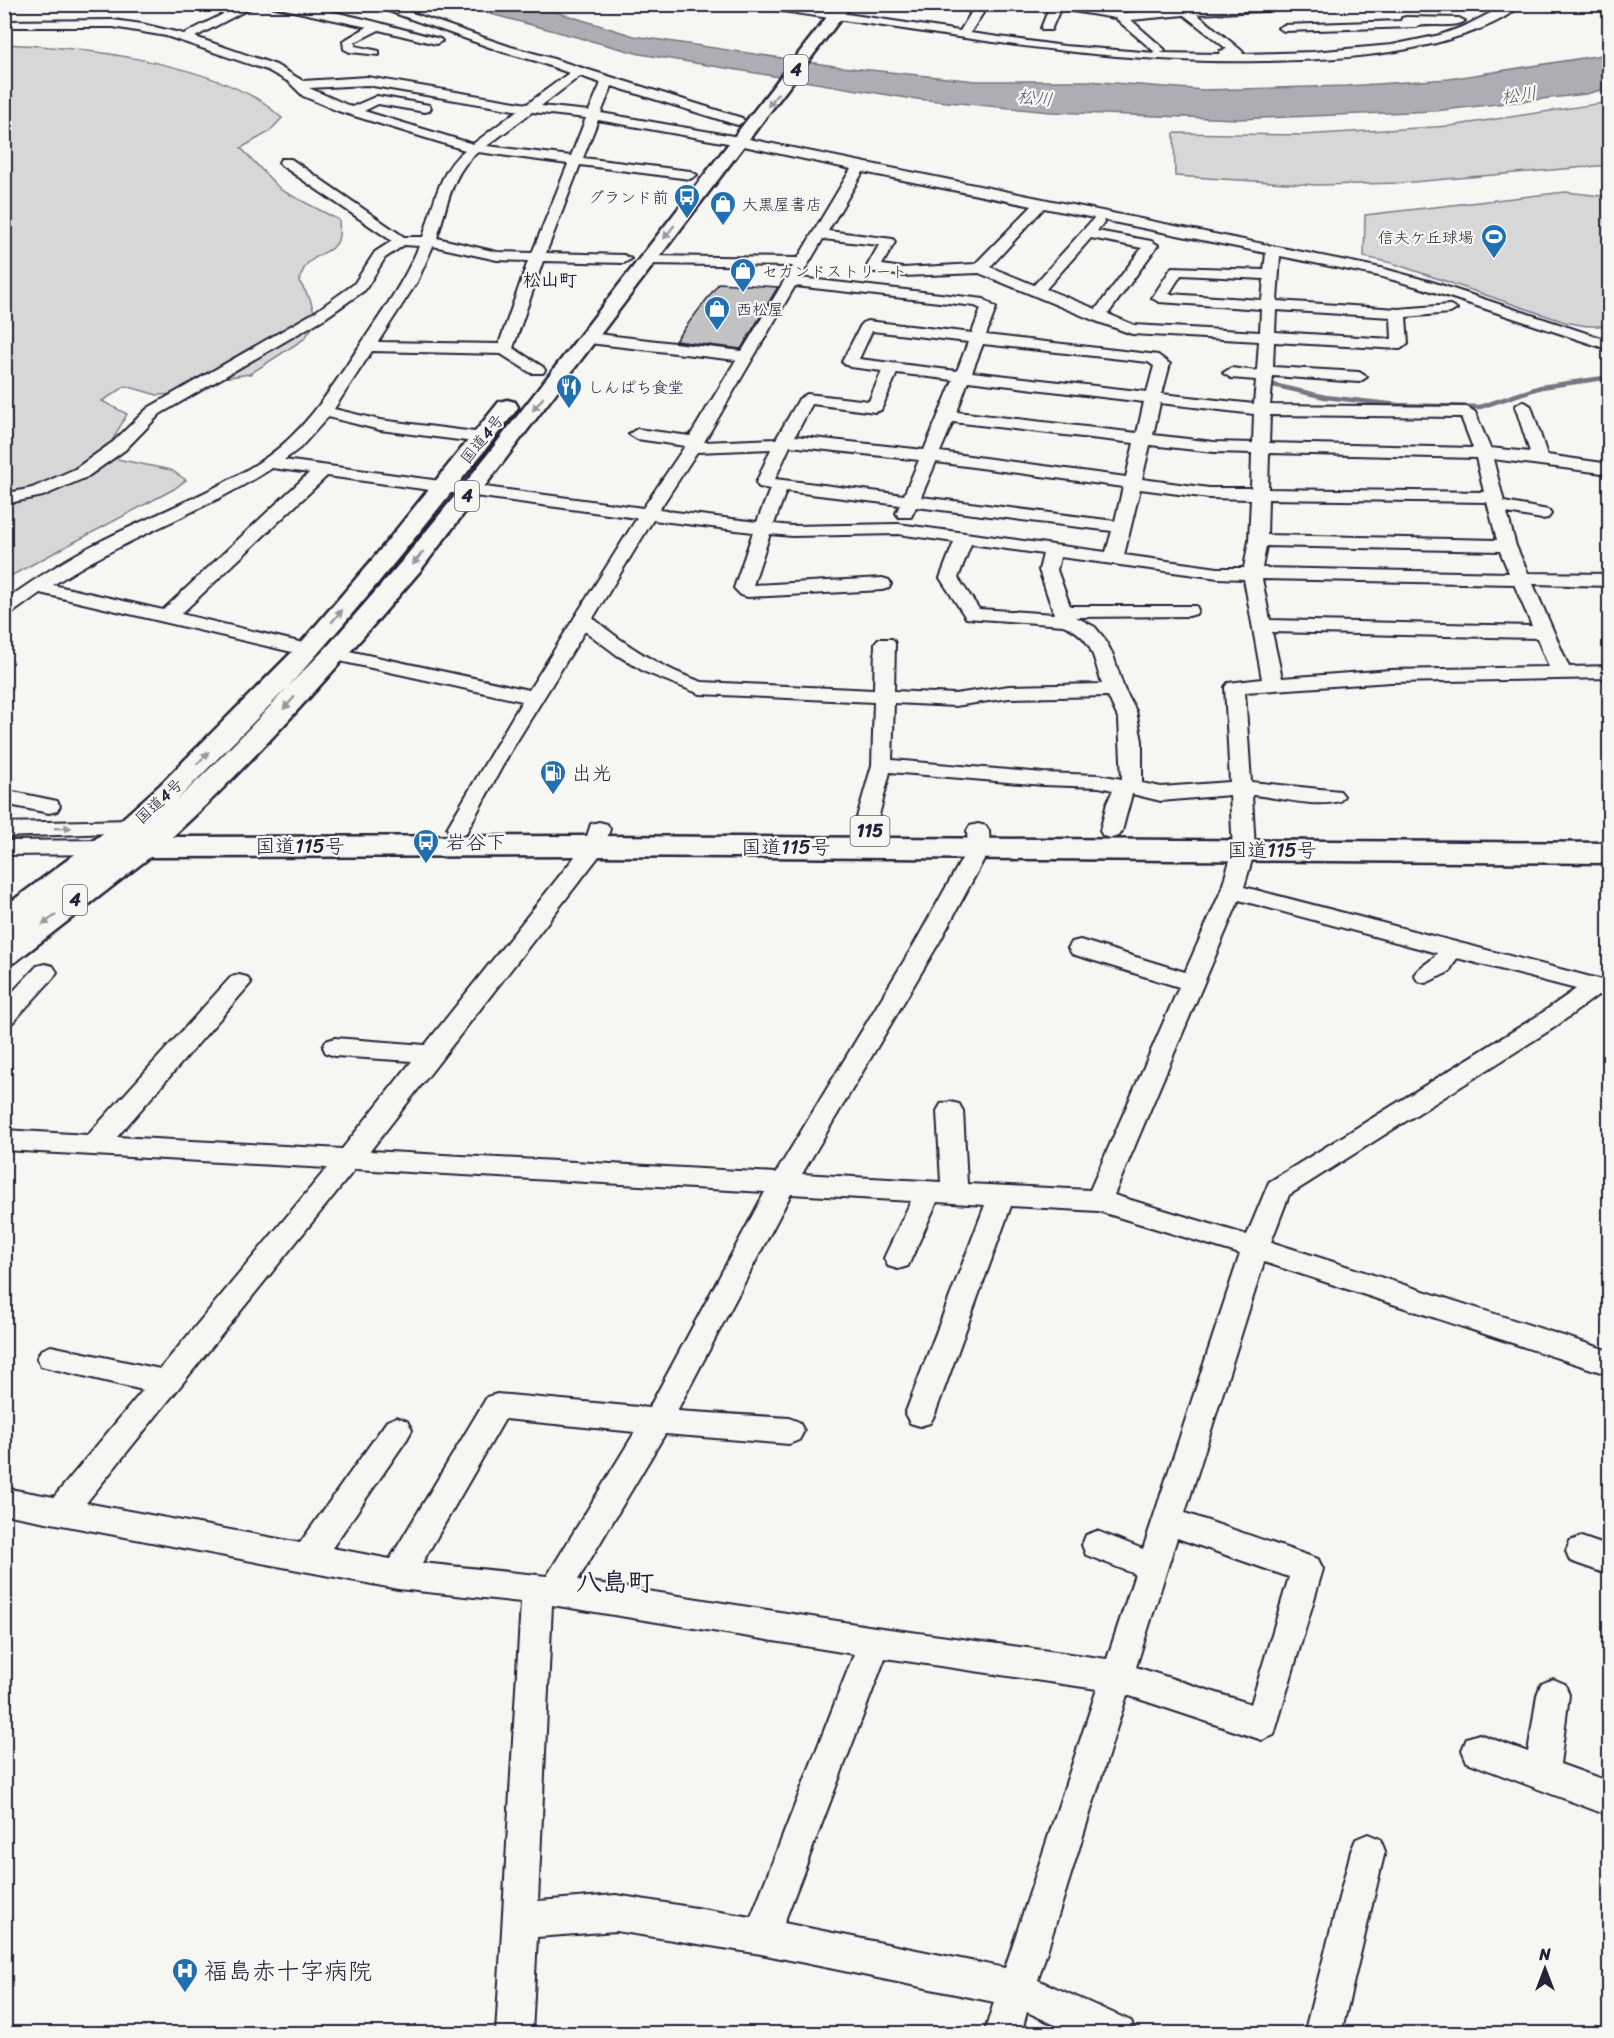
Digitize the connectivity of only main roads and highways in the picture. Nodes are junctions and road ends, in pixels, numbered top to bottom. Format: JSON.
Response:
{"nodes":[{"id":1,"x":831,"y":12,"type":"edge"},
{"id":2,"x":740,"y":127,"type":"junction"},
{"id":3,"x":635,"y":260,"type":"junction"},
{"id":4,"x":146,"y":834,"type":"junction"},
{"id":5,"x":1610,"y":836,"type":"edge"},
{"id":6,"x":597,"y":838,"type":"junction"},
{"id":7,"x":978,"y":839,"type":"junction"},
{"id":8,"x":1244,"y":841,"type":"junction"},
{"id":9,"x":107,"y":847,"type":"joint"},
{"id":10,"x":1610,"y":853,"type":"edge"},
{"id":11,"x":4,"y":923,"type":"edge"},
{"id":12,"x":4,"y":954,"type":"edge"}],
"edges":[{"from":1,"to":2,"type":"highway","name":"国道4号","number":"4"},
{"from":2,"to":3,"type":"highway","name":"国道4号","number":"4","one_way":true},
{"from":2,"to":3,"type":"highway","name":"国道4号","number":"4"},
{"from":4,"to":3,"type":"highway","name":"国道4号","number":"4","one_way":true},
{"from":3,"to":4,"type":"highway","name":"国道4号","number":"4","one_way":true},
{"from":4,"to":6,"type":"highway","name":"国道115号","number":"115"},
{"from":4,"to":6,"type":"highway","name":"国道115号","number":"115"},
{"from":4,"to":9,"type":"highway","name":"国道115号","number":"115"},
{"from":4,"to":12,"type":"highway","number":"4","one_way":true},
{"from":5,"to":8,"type":"highway","name":"国道115号","number":"115"},
{"from":6,"to":7,"type":"highway","name":"国道115号","number":"115"},
{"from":6,"to":7,"type":"highway","name":"国道115号","number":"115"},
{"from":7,"to":8,"type":"highway","name":"国道115号","number":"115"},
{"from":7,"to":8,"type":"highway","name":"国道115号","number":"115"},
{"from":8,"to":10,"type":"highway","name":"国道115号","number":"115"},
{"from":9,"to":11,"type":"highway","number":"4"}]}
